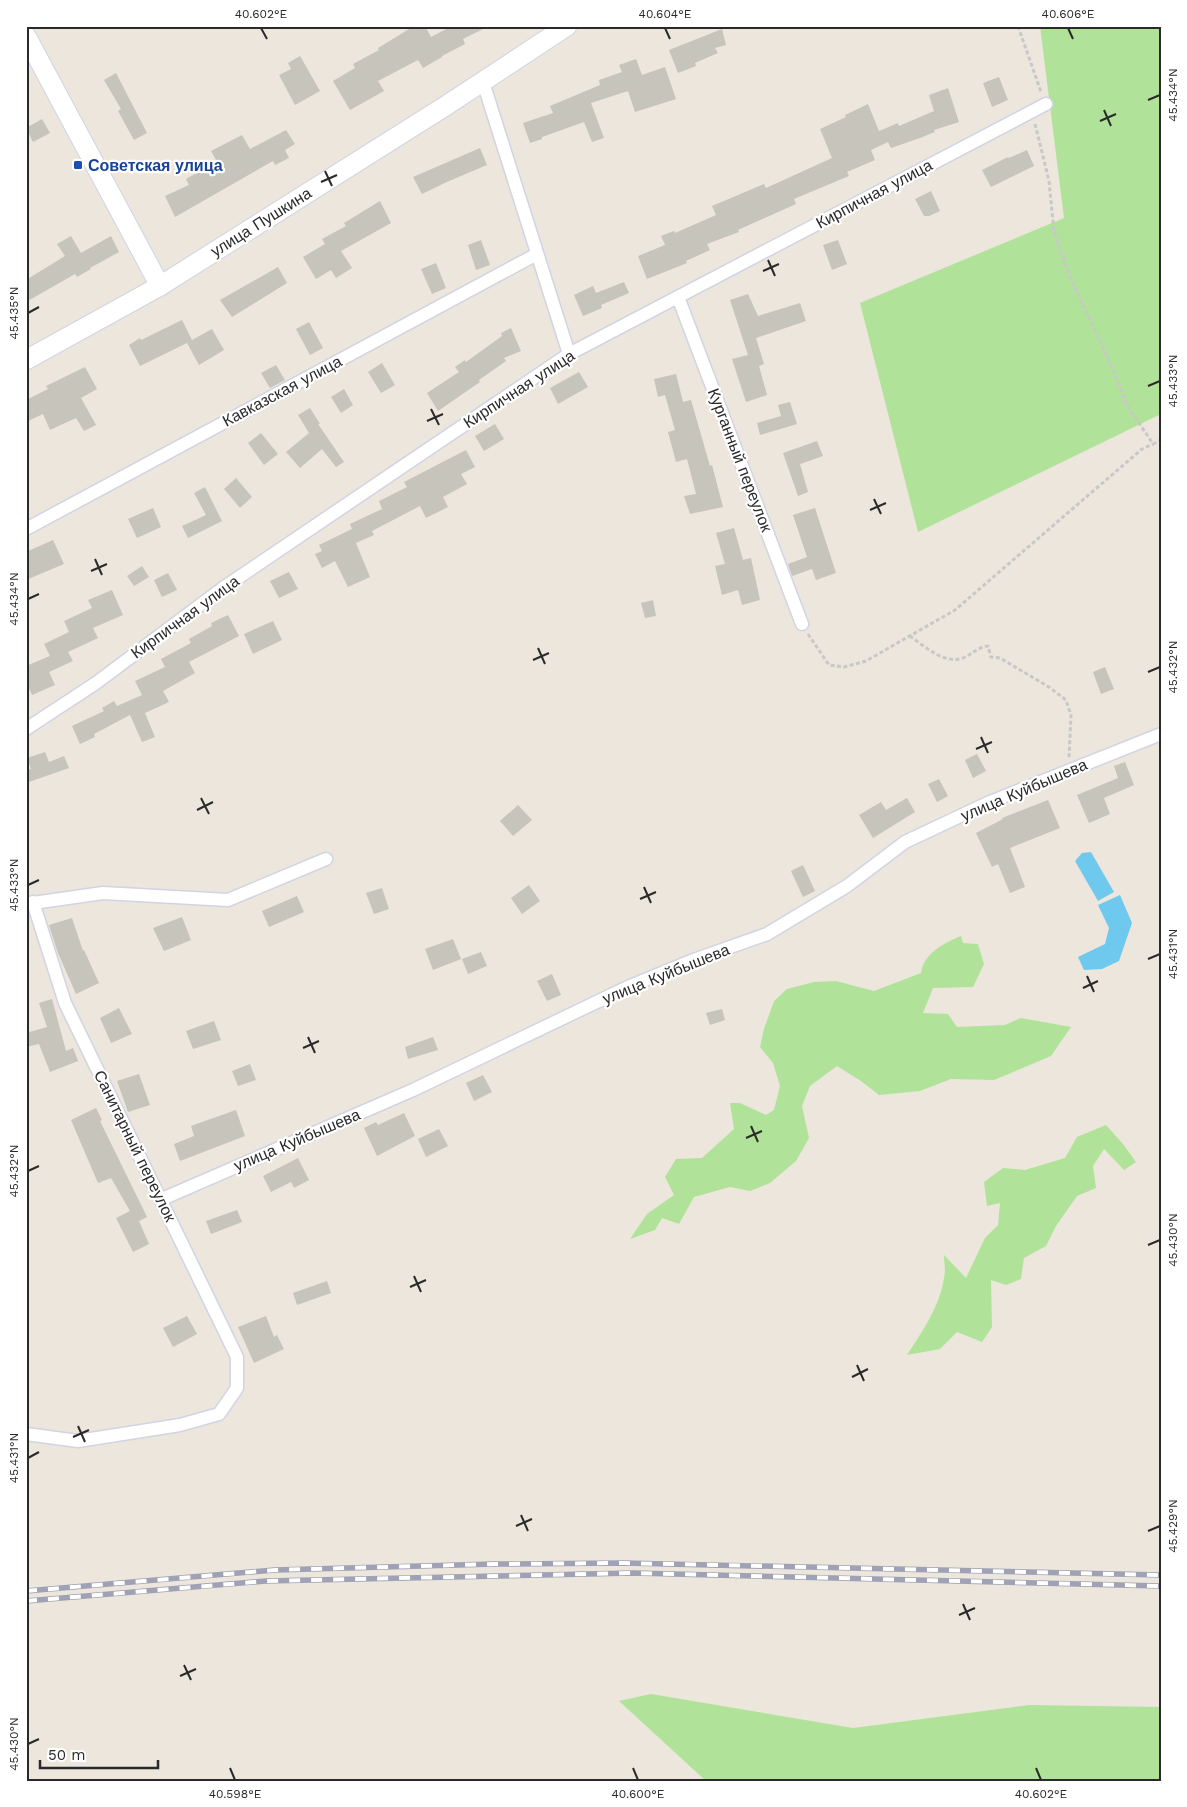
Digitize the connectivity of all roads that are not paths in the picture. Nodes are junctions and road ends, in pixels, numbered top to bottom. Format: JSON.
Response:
{"nodes":[{"id":1,"x":567,"y":26,"type":"edge"},
{"id":2,"x":26,"y":36,"type":"edge"},
{"id":3,"x":483,"y":82,"type":"junction"},
{"id":4,"x":1046,"y":104,"type":"road end"},
{"id":5,"x":537,"y":254,"type":"junction"},
{"id":6,"x":160,"y":286,"type":"junction"},
{"id":7,"x":678,"y":297,"type":"junction"},
{"id":8,"x":570,"y":354,"type":"junction"},
{"id":9,"x":26,"y":360,"type":"edge"},
{"id":10,"x":26,"y":529,"type":"edge"},
{"id":11,"x":802,"y":624,"type":"road end"},
{"id":12,"x":26,"y":729,"type":"edge"},
{"id":13,"x":1161,"y":734,"type":"edge"},
{"id":14,"x":326,"y":859,"type":"dead end"},
{"id":15,"x":30,"y":903,"type":"edge"},
{"id":16,"x":162,"y":1200,"type":"junction"},
{"id":17,"x":26,"y":1434,"type":"edge"}],
"edges":[{"from":1,"to":3,"type":"main road","name":"улица Пушкина"},
{"from":2,"to":6,"type":"main road"},
{"from":3,"to":5,"type":"street"},
{"from":3,"to":6,"type":"main road","name":"улица Пушкина"},
{"from":4,"to":7,"type":"street","name":"Кирпичная улица"},
{"from":5,"to":8,"type":"street"},
{"from":5,"to":10,"type":"street","name":"Кавказская улица"},
{"from":6,"to":9,"type":"main road","name":"улица Пушкина"},
{"from":7,"to":8,"type":"street","name":"Кирпичная улица"},
{"from":7,"to":11,"type":"street","name":"Курганный переулок"},
{"from":8,"to":12,"type":"street","name":"Кирпичная улица"},
{"from":13,"to":16,"type":"street","name":"улица Куйбышева"},
{"from":14,"to":15,"type":"street"},
{"from":15,"to":16,"type":"street","name":"Санитарный переулок"},
{"from":16,"to":17,"type":"street","name":"Санитарный переулок"}]}
